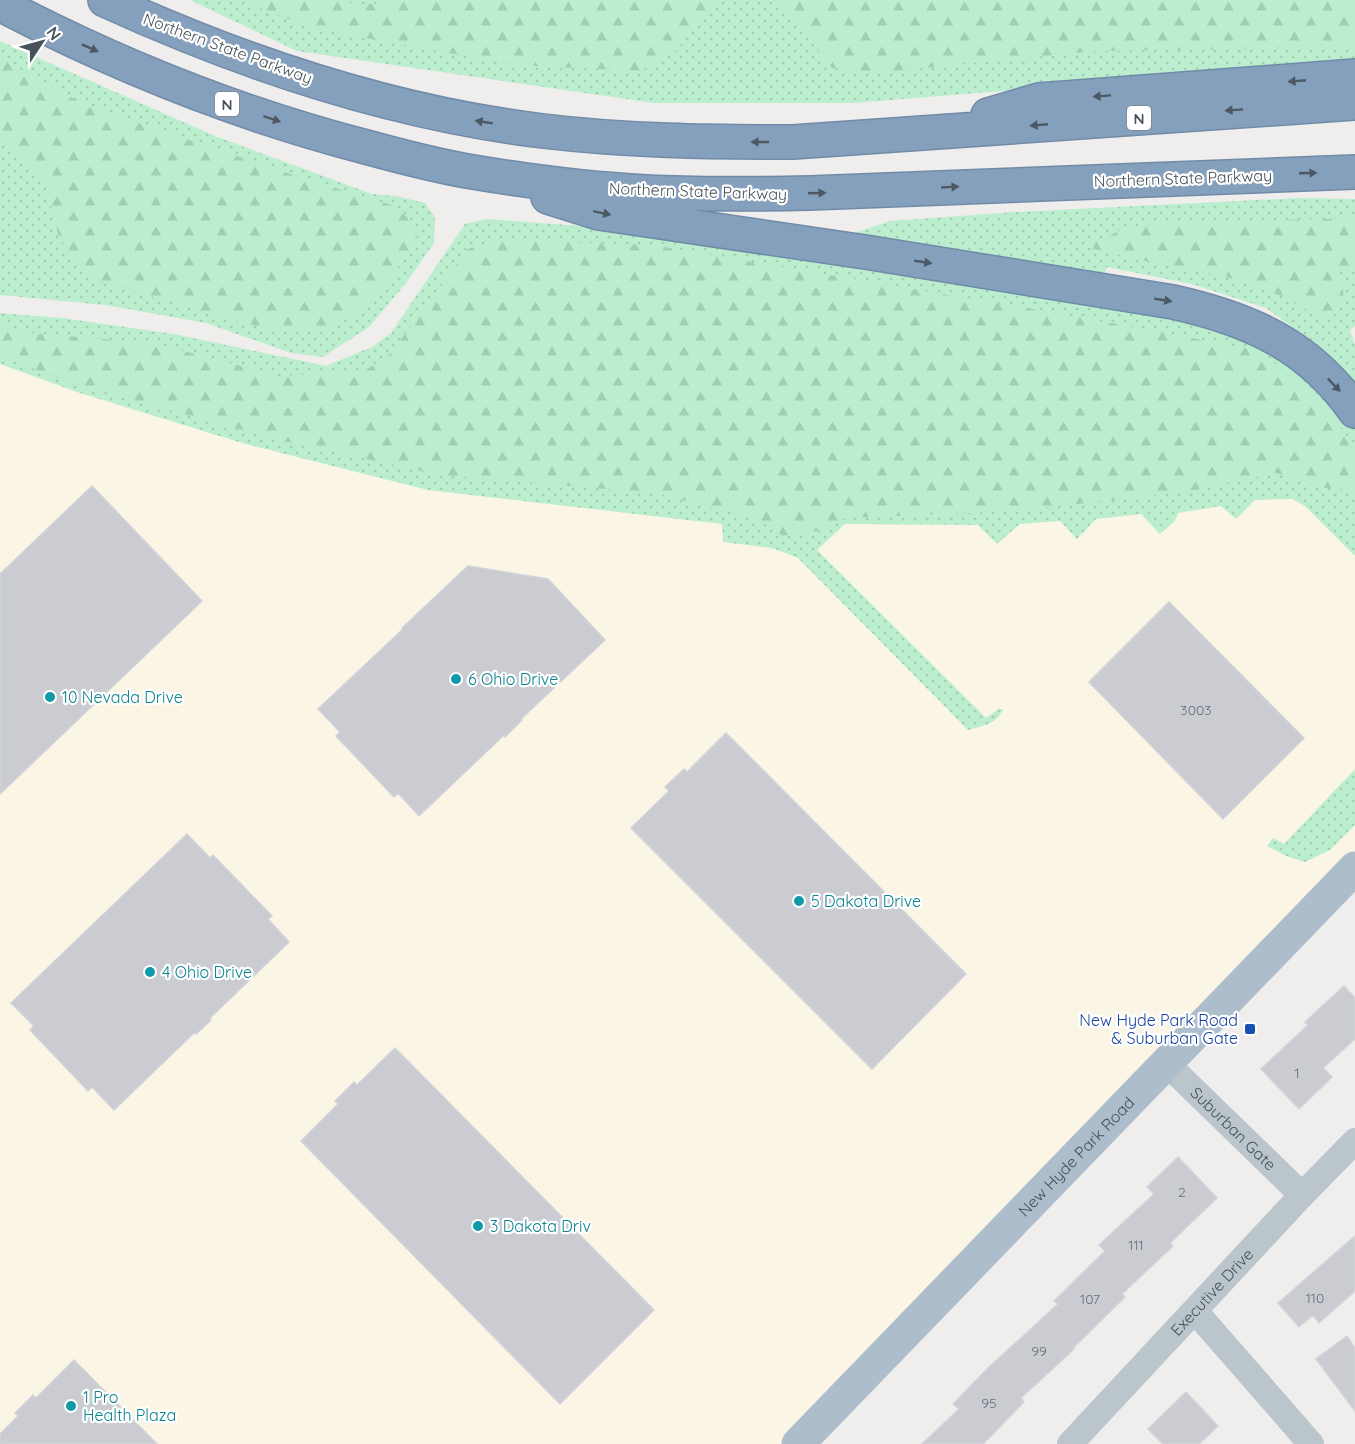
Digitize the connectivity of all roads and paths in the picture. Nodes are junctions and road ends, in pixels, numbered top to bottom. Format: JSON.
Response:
{"nodes":[{"id":1,"x":105,"y":0,"type":"edge"},
{"id":2,"x":0,"y":4,"type":"edge"},
{"id":3,"x":1355,"y":76,"type":"edge"},
{"id":4,"x":1355,"y":103,"type":"edge"},
{"id":5,"x":923,"y":133,"type":"junction"},
{"id":6,"x":466,"y":171,"type":"junction"},
{"id":7,"x":1355,"y":172,"type":"edge"},
{"id":8,"x":1355,"y":411,"type":"edge"},
{"id":9,"x":1355,"y":868,"type":"edge"},
{"id":10,"x":1166,"y":1063,"type":"junction"},
{"id":11,"x":1355,"y":1142,"type":"edge"},
{"id":12,"x":1302,"y":1195,"type":"junction"},
{"id":13,"x":1195,"y":1311,"type":"junction"},
{"id":14,"x":798,"y":1444,"type":"edge"},
{"id":15,"x":1070,"y":1444,"type":"edge"},
{"id":16,"x":1311,"y":1444,"type":"edge"}],
"edges":[{"from":5,"to":1,"type":"highway","name":"Northern State Parkway","number":"N","one_way":true},
{"from":2,"to":6,"type":"highway","name":"Northern State Parkway","number":"N","one_way":true},
{"from":3,"to":5,"type":"highway","one_way":true},
{"from":4,"to":5,"type":"highway","name":"Northern State Parkway","number":"N","one_way":true},
{"from":6,"to":7,"type":"highway","name":"Northern State Parkway","number":"N","one_way":true},
{"from":6,"to":8,"type":"highway","one_way":true},
{"from":9,"to":10,"type":"main road","name":"New Hyde Park Road"},
{"from":10,"to":12,"type":"street","name":"Suburban Gate"},
{"from":10,"to":14,"type":"main road","name":"New Hyde Park Road"},
{"from":11,"to":12,"type":"street","name":"Executive Drive"},
{"from":12,"to":13,"type":"street","name":"Executive Drive"},
{"from":13,"to":15,"type":"street","name":"Executive Drive"},
{"from":13,"to":16,"type":"street"}]}
